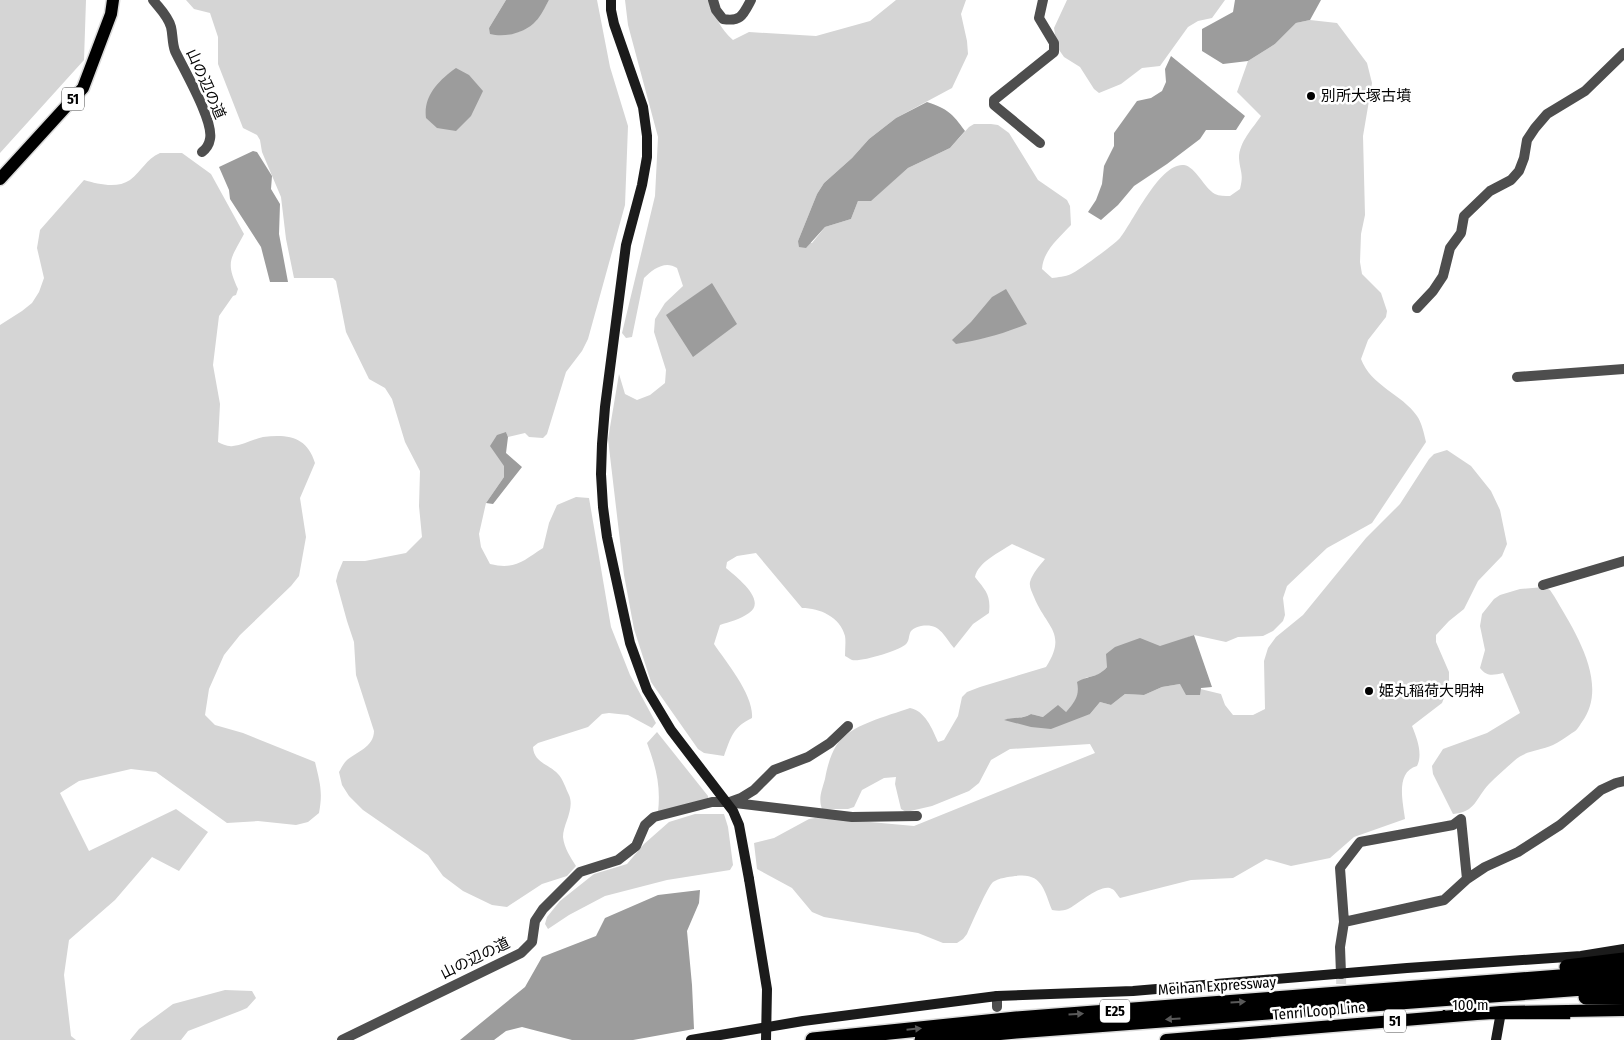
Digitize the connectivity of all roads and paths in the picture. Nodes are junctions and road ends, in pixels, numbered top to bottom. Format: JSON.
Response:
{"nodes":[{"id":1,"x":113,"y":0,"type":"edge"},
{"id":2,"x":153,"y":0,"type":"edge"},
{"id":3,"x":611,"y":0,"type":"edge"},
{"id":4,"x":713,"y":0,"type":"edge"},
{"id":5,"x":751,"y":0,"type":"edge"},
{"id":6,"x":1043,"y":0,"type":"edge"},
{"id":7,"x":1624,"y":53,"type":"edge"},
{"id":8,"x":1040,"y":143,"type":"dead end"},
{"id":9,"x":202,"y":152,"type":"dead end"},
{"id":10,"x":0,"y":179,"type":"edge"},
{"id":11,"x":1417,"y":308,"type":"dead end"},
{"id":12,"x":1624,"y":369,"type":"edge"},
{"id":13,"x":1517,"y":377,"type":"dead end"},
{"id":14,"x":1624,"y":562,"type":"edge"},
{"id":15,"x":1543,"y":585,"type":"dead end"},
{"id":16,"x":848,"y":726,"type":"dead end"},
{"id":17,"x":1624,"y":782,"type":"edge"},
{"id":18,"x":727,"y":802,"type":"junction"},
{"id":19,"x":918,"y":816,"type":"dead end"},
{"id":20,"x":1466,"y":879,"type":"junction"},
{"id":21,"x":1344,"y":922,"type":"junction"},
{"id":22,"x":1624,"y":949,"type":"edge"},
{"id":23,"x":1624,"y":960,"type":"edge"},
{"id":24,"x":1624,"y":972,"type":"edge"},
{"id":25,"x":1341,"y":974,"type":"junction"},
{"id":26,"x":1624,"y":985,"type":"edge"},
{"id":27,"x":1417,"y":989,"type":"junction"},
{"id":28,"x":997,"y":996,"type":"junction"},
{"id":29,"x":1624,"y":997,"type":"edge"},
{"id":30,"x":997,"y":1007,"type":"dead end"},
{"id":31,"x":1326,"y":1008,"type":"junction"},
{"id":32,"x":1624,"y":1010,"type":"edge"},
{"id":33,"x":1502,"y":1012,"type":"junction"},
{"id":34,"x":1249,"y":1036,"type":"edge"},
{"id":35,"x":342,"y":1040,"type":"edge"},
{"id":36,"x":691,"y":1040,"type":"edge"},
{"id":37,"x":766,"y":1040,"type":"edge"},
{"id":38,"x":813,"y":1040,"type":"edge"},
{"id":39,"x":922,"y":1040,"type":"edge"},
{"id":40,"x":1166,"y":1040,"type":"edge"},
{"id":41,"x":1496,"y":1040,"type":"edge"}],
"edges":[{"from":1,"to":10,"type":"main road","number":"51"},
{"from":2,"to":9,"type":"street","name":"山の辺の道"},
{"from":3,"to":18,"type":"street"},
{"from":4,"to":5,"type":"street"},
{"from":6,"to":8,"type":"street"},
{"from":7,"to":11,"type":"street"},
{"from":12,"to":13,"type":"street"},
{"from":14,"to":15,"type":"street"},
{"from":16,"to":18,"type":"street"},
{"from":17,"to":20,"type":"street"},
{"from":18,"to":19,"type":"street"},
{"from":18,"to":35,"type":"street","name":"山の辺の道"},
{"from":18,"to":37,"type":"street","bridge":true},
{"from":20,"to":21,"type":"street"},
{"from":20,"to":21,"type":"street"},
{"from":21,"to":25,"type":"street"},
{"from":22,"to":25,"type":"street"},
{"from":23,"to":27,"type":"highway","number":"E25"},
{"from":24,"to":27,"type":"highway","name":"Meihan Expressway","number":"E25"},
{"from":25,"to":28,"type":"street"},
{"from":26,"to":31,"type":"highway","name":"Meihan Expressway","number":"E25"},
{"from":38,"to":27,"type":"highway","name":"Meihan Expressway","number":"E25","one_way":true},
{"from":28,"to":30,"type":"street"},
{"from":28,"to":36,"type":"street"},
{"from":29,"to":31,"type":"highway","number":"E25"},
{"from":31,"to":39,"type":"highway","name":"Meihan Expressway","number":"E25","one_way":true},
{"from":32,"to":33,"type":"main road","name":"Tenri Loop Line","number":"51"},
{"from":33,"to":34,"type":"main road","name":"Tenri Loop Line","number":"51"},
{"from":33,"to":41,"type":"street"},
{"from":34,"to":40,"type":"main road","name":"Tenri Loop Line","number":"51"}]}
